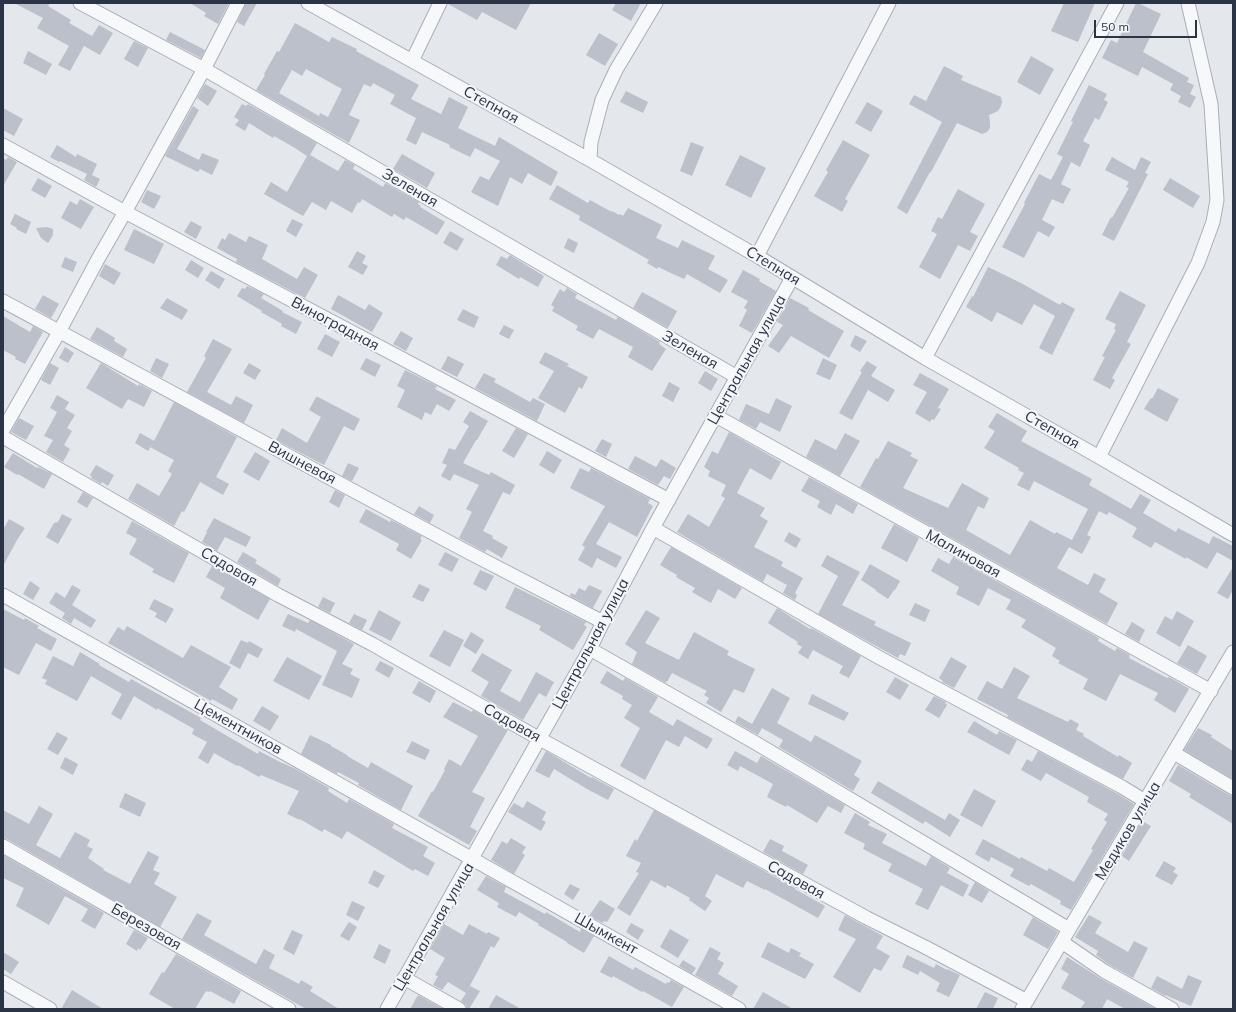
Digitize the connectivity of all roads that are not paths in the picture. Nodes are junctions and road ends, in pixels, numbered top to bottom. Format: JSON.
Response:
{"nodes":[{"id":1,"x":80,"y":3,"type":"edge"},
{"id":2,"x":238,"y":3,"type":"edge"},
{"id":3,"x":308,"y":3,"type":"edge"},
{"id":4,"x":440,"y":3,"type":"edge"},
{"id":5,"x":656,"y":3,"type":"edge"},
{"id":6,"x":888,"y":3,"type":"edge"},
{"id":7,"x":1117,"y":3,"type":"edge"},
{"id":8,"x":1188,"y":3,"type":"edge"},
{"id":9,"x":412,"y":61,"type":"junction"},
{"id":10,"x":204,"y":69,"type":"junction"},
{"id":11,"x":3,"y":145,"type":"edge"},
{"id":12,"x":590,"y":160,"type":"junction"},
{"id":13,"x":125,"y":212,"type":"junction"},
{"id":14,"x":757,"y":256,"type":"junction"},
{"id":15,"x":792,"y":278,"type":"junction"},
{"id":16,"x":3,"y":301,"type":"edge"},
{"id":17,"x":59,"y":332,"type":"junction"},
{"id":18,"x":925,"y":358,"type":"junction"},
{"id":19,"x":737,"y":376,"type":"junction"},
{"id":20,"x":716,"y":416,"type":"junction"},
{"id":21,"x":3,"y":430,"type":"edge"},
{"id":22,"x":3,"y":437,"type":"edge"},
{"id":23,"x":1099,"y":457,"type":"junction"},
{"id":24,"x":669,"y":500,"type":"junction"},
{"id":25,"x":653,"y":528,"type":"junction"},
{"id":26,"x":1233,"y":536,"type":"edge"},
{"id":27,"x":3,"y":595,"type":"edge"},
{"id":28,"x":603,"y":622,"type":"junction"},
{"id":29,"x":590,"y":650,"type":"junction"},
{"id":30,"x":1233,"y":652,"type":"edge"},
{"id":31,"x":1211,"y":691,"type":"junction"},
{"id":32,"x":540,"y":739,"type":"junction"},
{"id":33,"x":1174,"y":753,"type":"junction"},
{"id":34,"x":1233,"y":788,"type":"edge"},
{"id":35,"x":1145,"y":801,"type":"junction"},
{"id":36,"x":3,"y":846,"type":"edge"},
{"id":37,"x":472,"y":859,"type":"junction"},
{"id":38,"x":1069,"y":929,"type":"junction"},
{"id":39,"x":1062,"y":942,"type":"junction"},
{"id":40,"x":404,"y":978,"type":"junction"},
{"id":41,"x":3,"y":982,"type":"edge"},
{"id":42,"x":1025,"y":1005,"type":"edge"},
{"id":43,"x":50,"y":1009,"type":"edge"},
{"id":44,"x":289,"y":1009,"type":"edge"},
{"id":45,"x":387,"y":1009,"type":"edge"},
{"id":46,"x":458,"y":1009,"type":"edge"},
{"id":47,"x":739,"y":1009,"type":"edge"},
{"id":48,"x":1172,"y":1009,"type":"edge"}],
"edges":[{"from":1,"to":10,"type":"street","name":"Зеленая"},
{"from":2,"to":10,"type":"street"},
{"from":3,"to":9,"type":"street","name":"Степная"},
{"from":4,"to":9,"type":"street"},
{"from":5,"to":12,"type":"street"},
{"from":6,"to":14,"type":"street"},
{"from":7,"to":18,"type":"street"},
{"from":8,"to":23,"type":"street"},
{"from":9,"to":12,"type":"street","name":"Степная"},
{"from":10,"to":13,"type":"street"},
{"from":10,"to":19,"type":"street","name":"Зеленая"},
{"from":11,"to":13,"type":"street","name":"Виноградная"},
{"from":12,"to":14,"type":"street","name":"Степная"},
{"from":13,"to":17,"type":"street"},
{"from":13,"to":24,"type":"street","name":"Виноградная"},
{"from":14,"to":15,"type":"street","name":"Степная"},
{"from":15,"to":18,"type":"street","name":"Степная"},
{"from":15,"to":19,"type":"street","name":"Центральная улица"},
{"from":16,"to":17,"type":"street","name":"Вишневая"},
{"from":17,"to":21,"type":"street"},
{"from":17,"to":28,"type":"street","name":"Вишневая"},
{"from":18,"to":23,"type":"street","name":"Степная"},
{"from":19,"to":20,"type":"street","name":"Центральная улица"},
{"from":20,"to":24,"type":"street","name":"Центральная улица"},
{"from":20,"to":31,"type":"street","name":"Малиновая"},
{"from":22,"to":32,"type":"street","name":"Садовая"},
{"from":23,"to":26,"type":"street","name":"Степная"},
{"from":24,"to":25,"type":"street","name":"Центральная улица"},
{"from":25,"to":28,"type":"street","name":"Центральная улица"},
{"from":25,"to":35,"type":"street"},
{"from":27,"to":37,"type":"street","name":"Цементников"},
{"from":28,"to":29,"type":"street","name":"Центральная улица"},
{"from":29,"to":32,"type":"street","name":"Центральная улица"},
{"from":29,"to":38,"type":"street"},
{"from":30,"to":31,"type":"street","name":"Медиков улица"},
{"from":31,"to":33,"type":"street","name":"Медиков улица"},
{"from":32,"to":37,"type":"street","name":"Центральная улица"},
{"from":32,"to":42,"type":"street","name":"Садовая"},
{"from":33,"to":34,"type":"street"},
{"from":33,"to":35,"type":"street","name":"Медиков улица"},
{"from":35,"to":38,"type":"street","name":"Медиков улица"},
{"from":36,"to":44,"type":"street","name":"Березовая"},
{"from":37,"to":40,"type":"street","name":"Центральная улица"},
{"from":37,"to":47,"type":"street","name":"Шымкент"},
{"from":38,"to":39,"type":"street","name":"Медиков улица"},
{"from":39,"to":42,"type":"street","name":"Медиков улица"},
{"from":39,"to":48,"type":"street"},
{"from":40,"to":45,"type":"street","name":"Центральная улица"},
{"from":40,"to":46,"type":"street"},
{"from":41,"to":43,"type":"street"}]}
